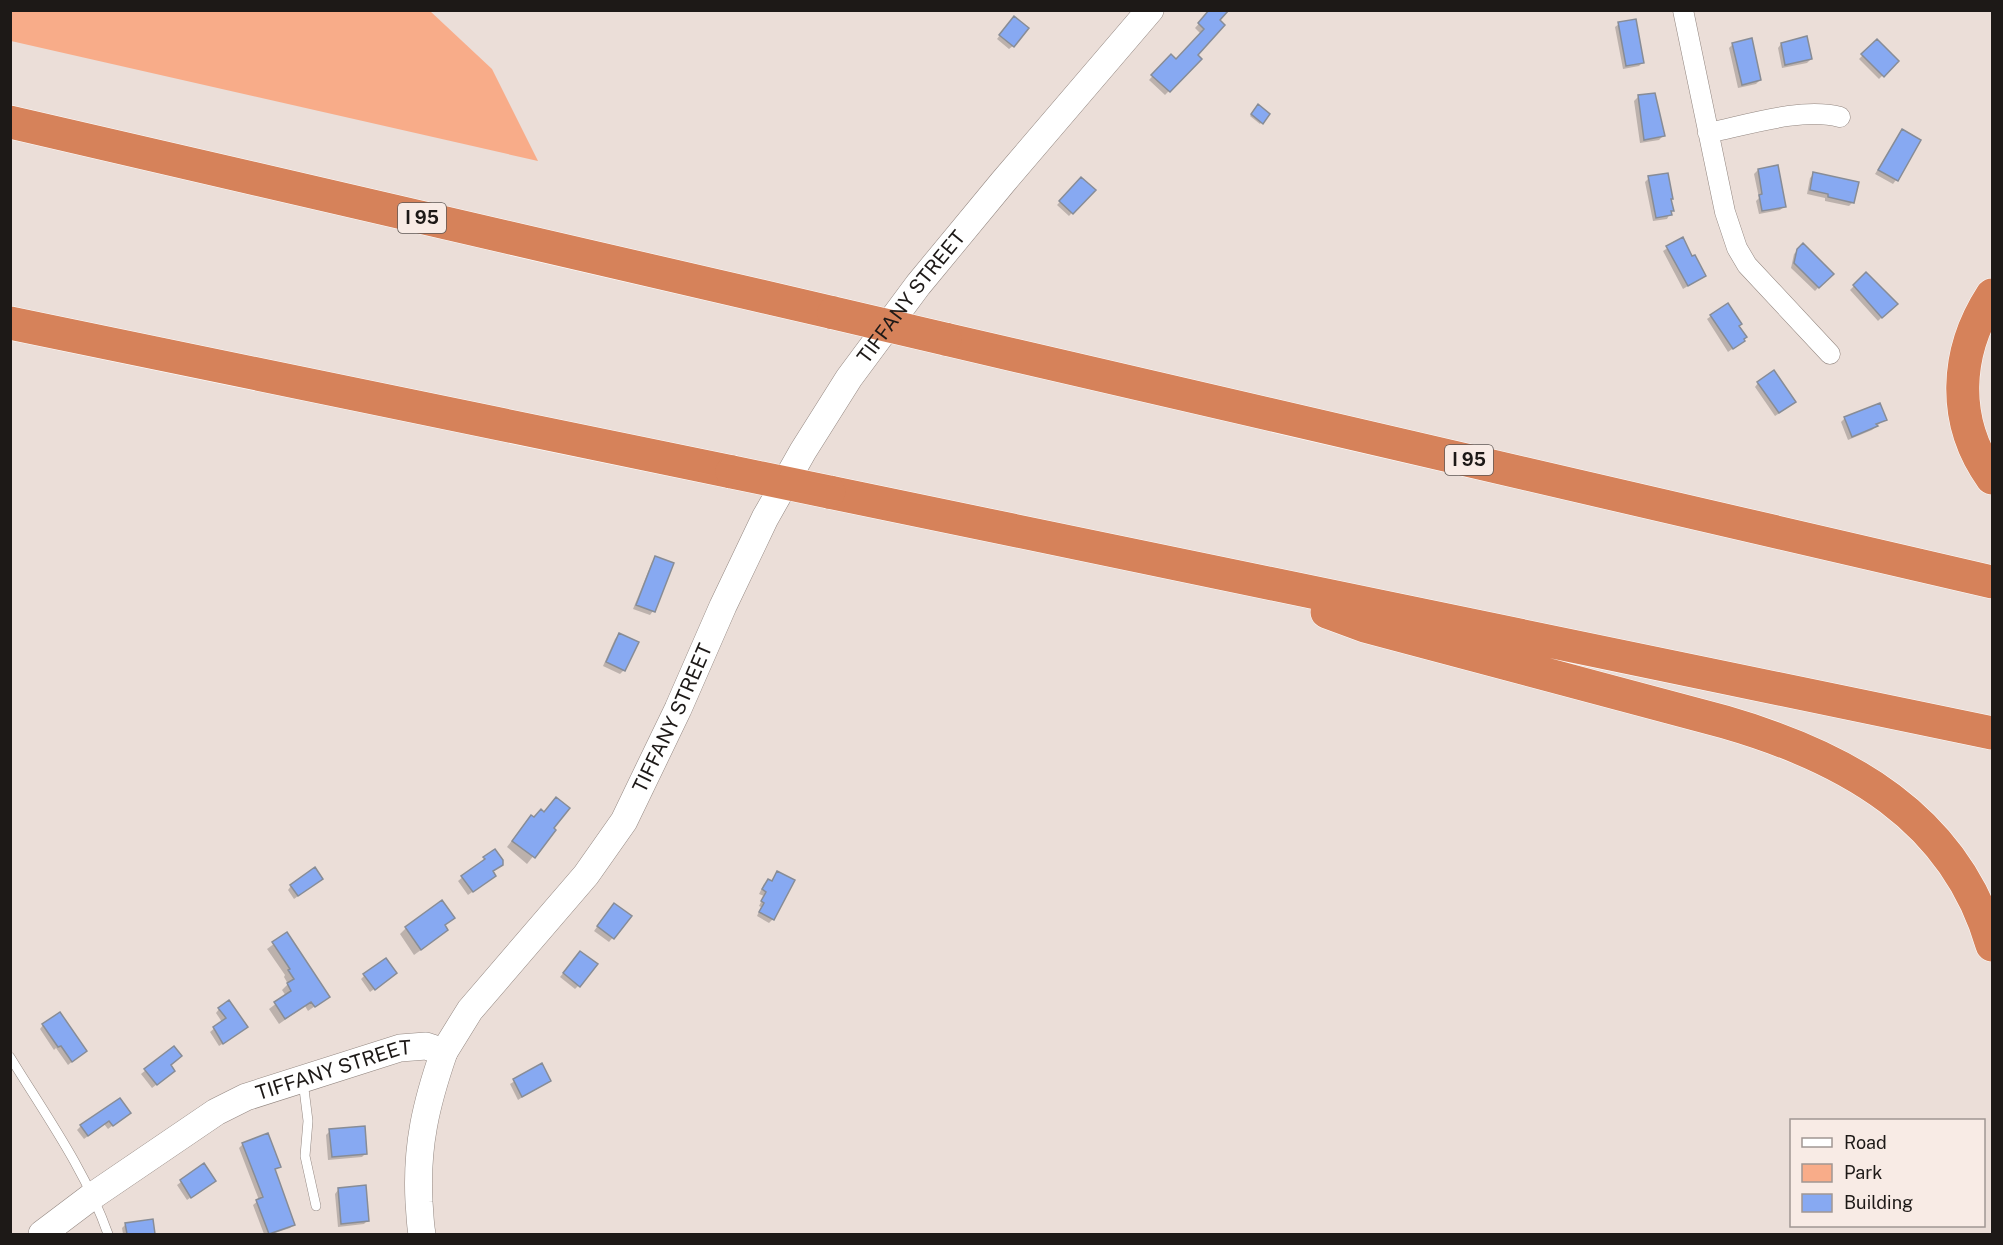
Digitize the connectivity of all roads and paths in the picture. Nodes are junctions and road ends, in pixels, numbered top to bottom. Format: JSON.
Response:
{"nodes":[{"id":1,"x":1150,"y":10,"type":"edge"},
{"id":2,"x":1683,"y":10,"type":"edge"},
{"id":3,"x":1840,"y":117,"type":"dead end"},
{"id":4,"x":10,"y":122,"type":"edge"},
{"id":5,"x":1708,"y":133,"type":"junction"},
{"id":6,"x":1992,"y":295,"type":"edge"},
{"id":7,"x":10,"y":323,"type":"edge"},
{"id":8,"x":1830,"y":354,"type":"dead end"},
{"id":9,"x":1992,"y":478,"type":"edge"},
{"id":10,"x":1236,"y":576,"type":"junction"},
{"id":11,"x":1992,"y":582,"type":"edge"},
{"id":12,"x":1992,"y":733,"type":"edge"},
{"id":13,"x":1992,"y":945,"type":"edge"},
{"id":14,"x":444,"y":1052,"type":"junction"},
{"id":15,"x":10,"y":1057,"type":"edge"},
{"id":16,"x":303,"y":1078,"type":"junction"},
{"id":17,"x":92,"y":1197,"type":"junction"},
{"id":18,"x":316,"y":1206,"type":"dead end"},
{"id":19,"x":42,"y":1234,"type":"edge"},
{"id":20,"x":108,"y":1234,"type":"edge"},
{"id":21,"x":422,"y":1234,"type":"edge"}],
"edges":[{"from":1,"to":14,"type":"street","name":"TIFFANY STREET"},
{"from":2,"to":5,"type":"street"},
{"from":3,"to":5,"type":"street"},
{"from":4,"to":11,"type":"highway","number":"I 95","bridge":true},
{"from":5,"to":8,"type":"street"},
{"from":6,"to":9,"type":"highway"},
{"from":7,"to":10,"type":"highway","bridge":true},
{"from":10,"to":12,"type":"highway"},
{"from":10,"to":13,"type":"highway"},
{"from":14,"to":16,"type":"street","name":"TIFFANY STREET"},
{"from":14,"to":21,"type":"street"},
{"from":15,"to":17,"type":"lane"},
{"from":16,"to":17,"type":"street","name":"TIFFANY STREET"},
{"from":16,"to":18,"type":"lane"},
{"from":17,"to":19,"type":"street","name":"TIFFANY STREET"},
{"from":17,"to":20,"type":"lane"}]}
